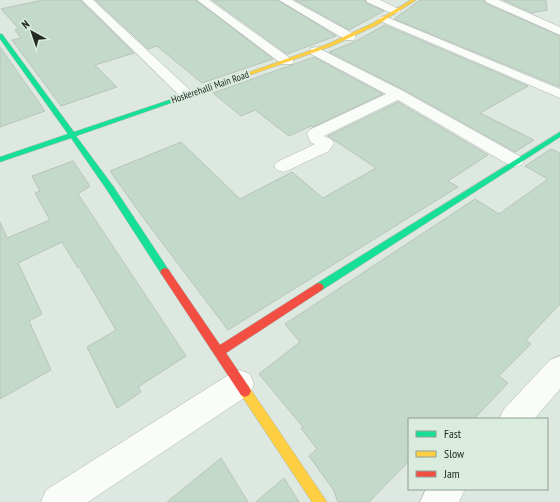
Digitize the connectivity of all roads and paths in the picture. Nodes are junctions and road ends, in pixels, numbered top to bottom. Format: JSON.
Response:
{"nodes":[{"id":1,"x":87,"y":0,"type":"edge"},
{"id":2,"x":202,"y":0,"type":"edge"},
{"id":3,"x":284,"y":0,"type":"edge"},
{"id":4,"x":371,"y":0,"type":"edge"},
{"id":5,"x":414,"y":0,"type":"edge"},
{"id":6,"x":490,"y":0,"type":"edge"},
{"id":7,"x":390,"y":15,"type":"junction"},
{"id":8,"x":560,"y":31,"type":"edge"},
{"id":9,"x":0,"y":35,"type":"edge"},
{"id":10,"x":350,"y":37,"type":"junction"},
{"id":11,"x":316,"y":51,"type":"junction"},
{"id":12,"x":287,"y":61,"type":"junction"},
{"id":13,"x":398,"y":94,"type":"junction"},
{"id":14,"x":560,"y":94,"type":"edge"},
{"id":15,"x":188,"y":95,"type":"junction"},
{"id":16,"x":560,"y":134,"type":"edge"},
{"id":17,"x":71,"y":135,"type":"junction"},
{"id":18,"x":0,"y":160,"type":"edge"},
{"id":19,"x":515,"y":161,"type":"junction"},
{"id":20,"x":283,"y":166,"type":"dead end"},
{"id":21,"x":218,"y":352,"type":"junction"},
{"id":22,"x":560,"y":369,"type":"edge"},
{"id":23,"x":240,"y":384,"type":"junction"},
{"id":24,"x":515,"y":418,"type":"edge"},
{"id":25,"x":448,"y":490,"type":"edge"},
{"id":26,"x":58,"y":502,"type":"edge"},
{"id":27,"x":320,"y":502,"type":"edge"},
{"id":28,"x":437,"y":502,"type":"edge"}],
"edges":[{"from":1,"to":15,"type":"street"},
{"from":2,"to":12,"type":"street"},
{"from":3,"to":10,"type":"street"},
{"from":4,"to":7,"type":"street"},
{"from":5,"to":7,"type":"street","name":"Hoskerehalli Main Road"},
{"from":6,"to":8,"type":"street"},
{"from":7,"to":10,"type":"street","name":"Hoskerehalli Main Road"},
{"from":7,"to":14,"type":"street"},
{"from":9,"to":17,"type":"street"},
{"from":10,"to":11,"type":"street","name":"Hoskerehalli Main Road"},
{"from":11,"to":12,"type":"street","name":"Hoskerehalli Main Road"},
{"from":11,"to":13,"type":"street"},
{"from":12,"to":15,"type":"street","name":"Hoskerehalli Main Road"},
{"from":13,"to":19,"type":"street"},
{"from":13,"to":20,"type":"street"},
{"from":15,"to":17,"type":"street","name":"Hoskerehalli Main Road"},
{"from":16,"to":19,"type":"street"},
{"from":17,"to":18,"type":"street","name":"Hoskerehalli Main Road"},
{"from":17,"to":21,"type":"street"},
{"from":19,"to":21,"type":"street"},
{"from":21,"to":23,"type":"street"},
{"from":22,"to":24,"type":"street"},
{"from":23,"to":26,"type":"street"},
{"from":23,"to":27,"type":"street"},
{"from":25,"to":28,"type":"street"}]}
